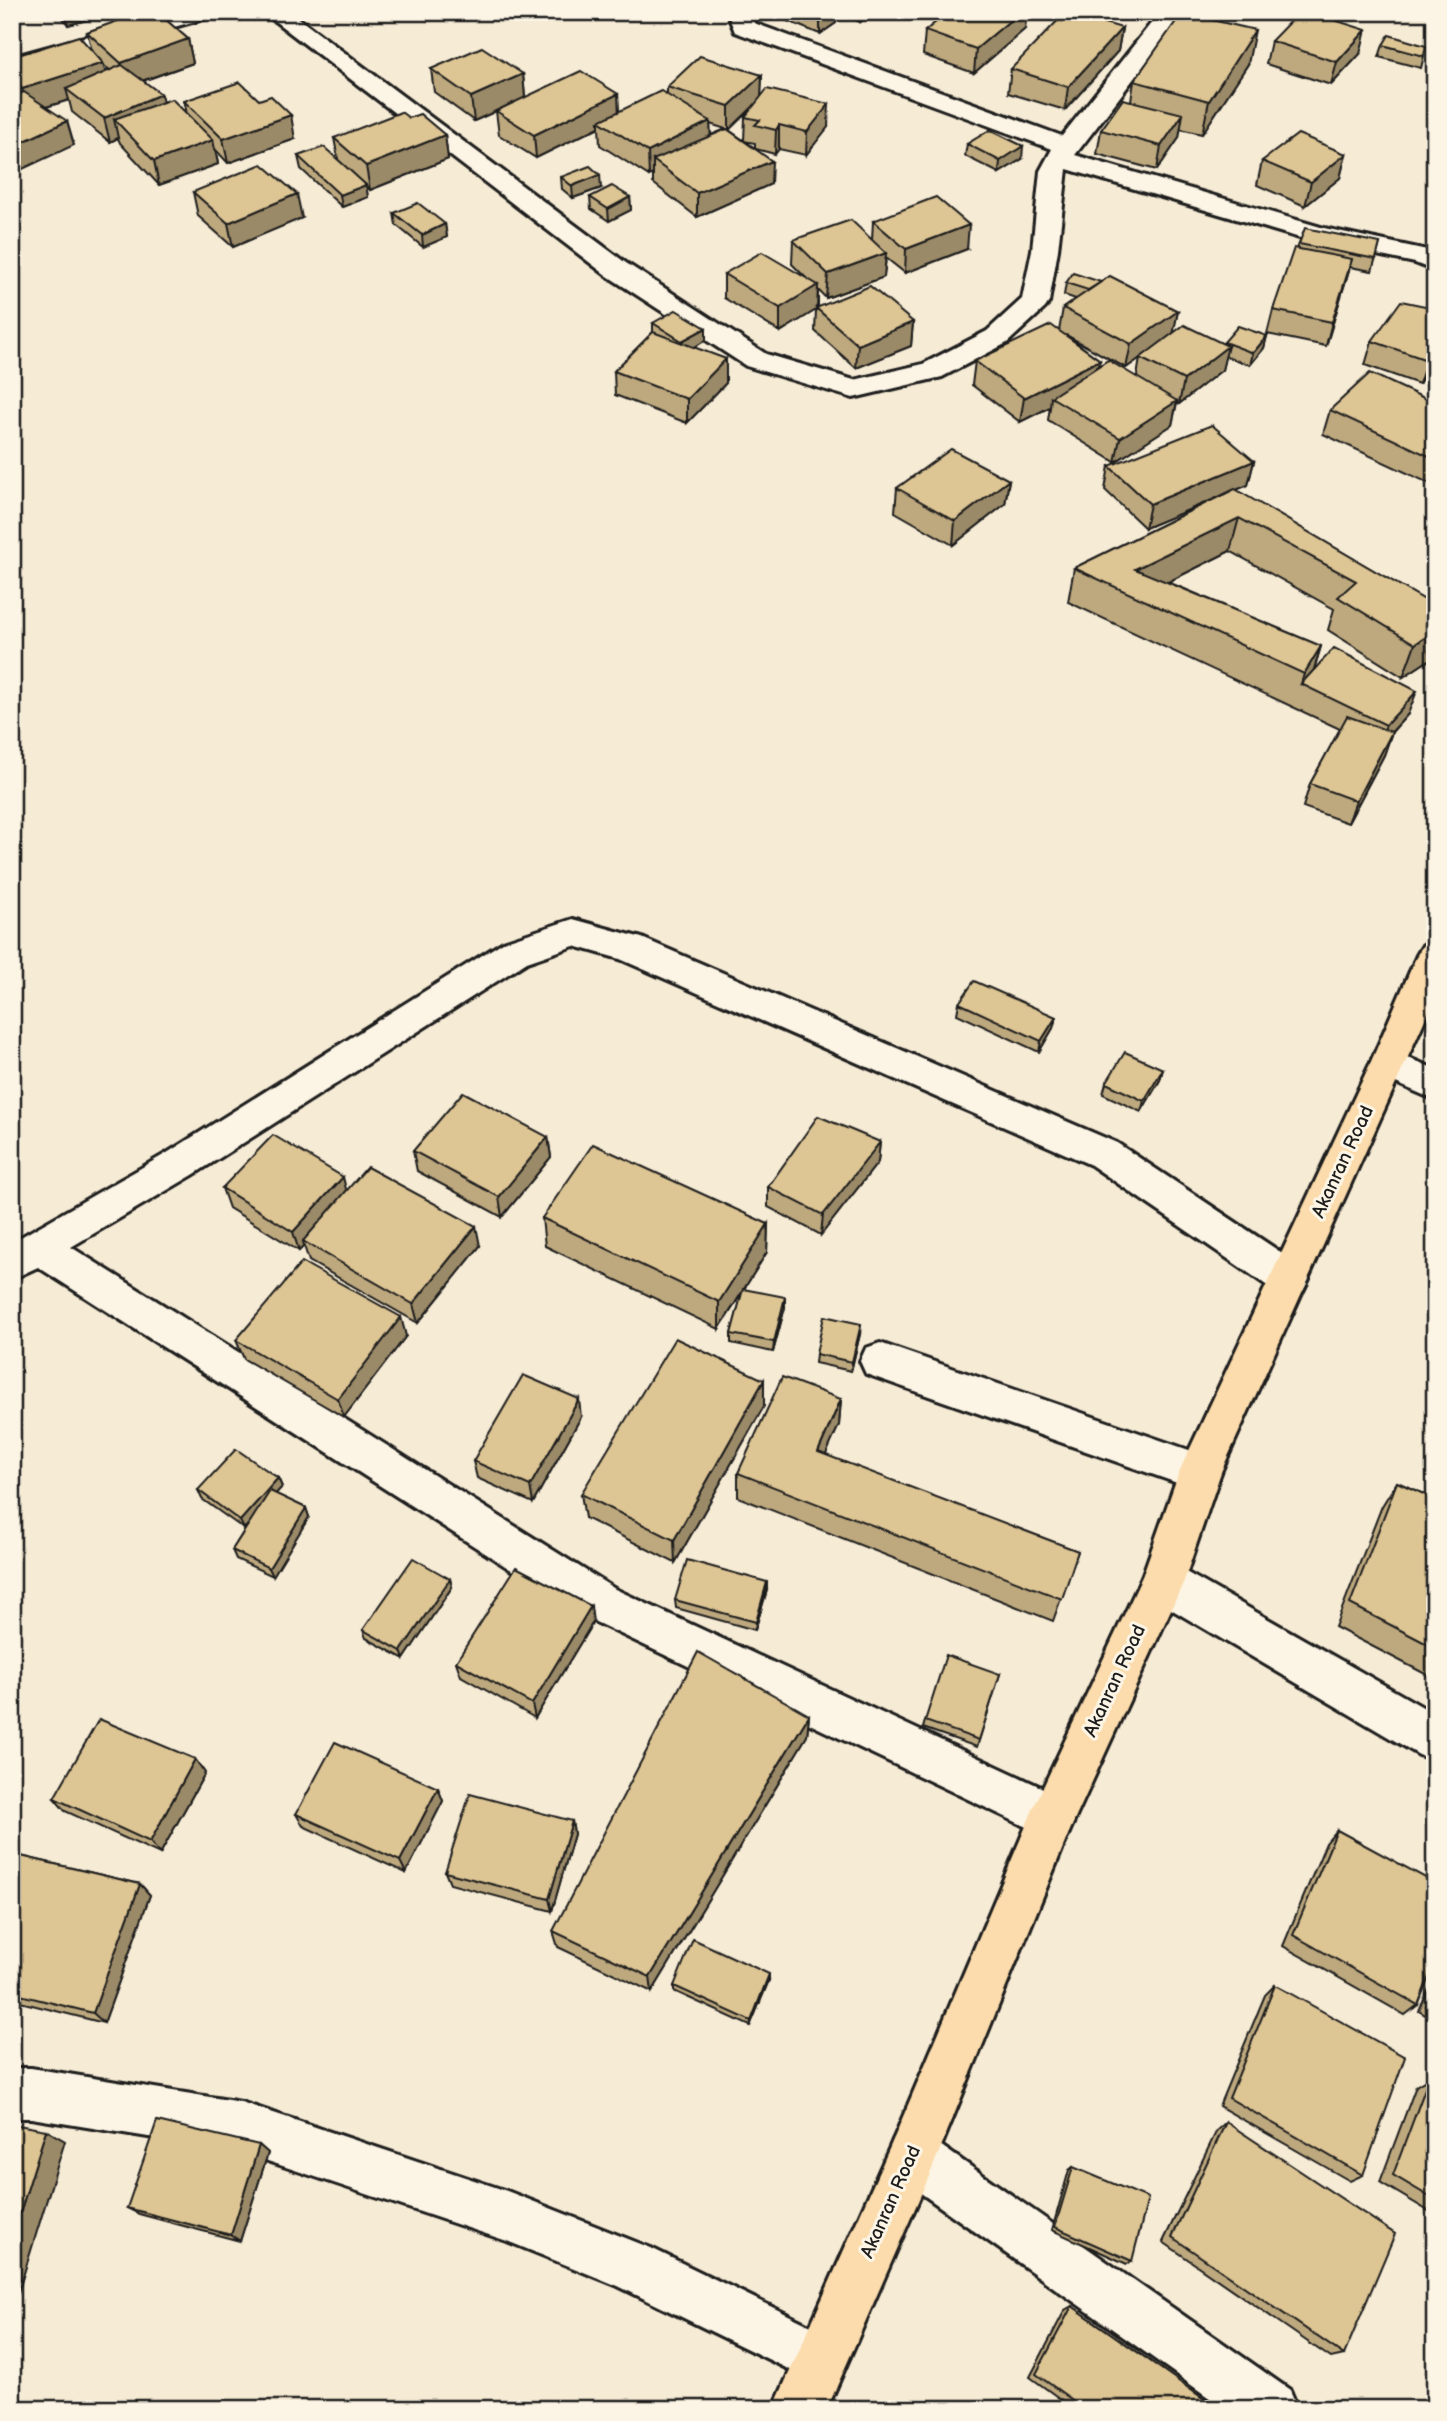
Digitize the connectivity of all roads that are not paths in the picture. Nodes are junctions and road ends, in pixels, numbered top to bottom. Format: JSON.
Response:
{"nodes":[{"id":1,"x":275,"y":12,"type":"edge"},
{"id":2,"x":745,"y":12,"type":"edge"},
{"id":3,"x":1173,"y":12,"type":"edge"},
{"id":4,"x":189,"y":14,"type":"edge"},
{"id":5,"x":12,"y":65,"type":"edge"},
{"id":6,"x":1064,"y":153,"type":"junction"},
{"id":7,"x":1435,"y":263,"type":"edge"},
{"id":8,"x":1435,"y":956,"type":"edge"},
{"id":9,"x":1388,"y":1064,"type":"junction"},
{"id":10,"x":1435,"y":1085,"type":"edge"},
{"id":11,"x":26,"y":1255,"type":"edge"},
{"id":12,"x":1289,"y":1279,"type":"junction"},
{"id":13,"x":880,"y":1361,"type":"dead end"},
{"id":14,"x":1200,"y":1472,"type":"junction"},
{"id":15,"x":1161,"y":1581,"type":"junction"},
{"id":16,"x":1435,"y":1739,"type":"edge"},
{"id":17,"x":1053,"y":1816,"type":"junction"},
{"id":18,"x":12,"y":2093,"type":"edge"},
{"id":19,"x":912,"y":2156,"type":"junction"},
{"id":20,"x":821,"y":2358,"type":"junction"},
{"id":21,"x":800,"y":2409,"type":"edge"},
{"id":22,"x":1271,"y":2409,"type":"edge"}],
"edges":[{"from":1,"to":6,"type":"street"},
{"from":2,"to":6,"type":"street"},
{"from":3,"to":6,"type":"street"},
{"from":4,"to":5,"type":"street"},
{"from":6,"to":7,"type":"street"},
{"from":8,"to":9,"type":"main road","name":"Akanran Road"},
{"from":9,"to":10,"type":"street"},
{"from":9,"to":12,"type":"main road","name":"Akanran Road"},
{"from":11,"to":12,"type":"street"},
{"from":11,"to":17,"type":"street"},
{"from":12,"to":14,"type":"main road","name":"Akanran Road"},
{"from":13,"to":14,"type":"street"},
{"from":14,"to":15,"type":"main road","name":"Akanran Road"},
{"from":15,"to":16,"type":"street"},
{"from":15,"to":17,"type":"main road","name":"Akanran Road"},
{"from":17,"to":19,"type":"main road","name":"Akanran Road"},
{"from":18,"to":20,"type":"street"},
{"from":19,"to":20,"type":"main road","name":"Akanran Road"},
{"from":19,"to":22,"type":"street"},
{"from":20,"to":21,"type":"main road","name":"Akanran Road"}]}
